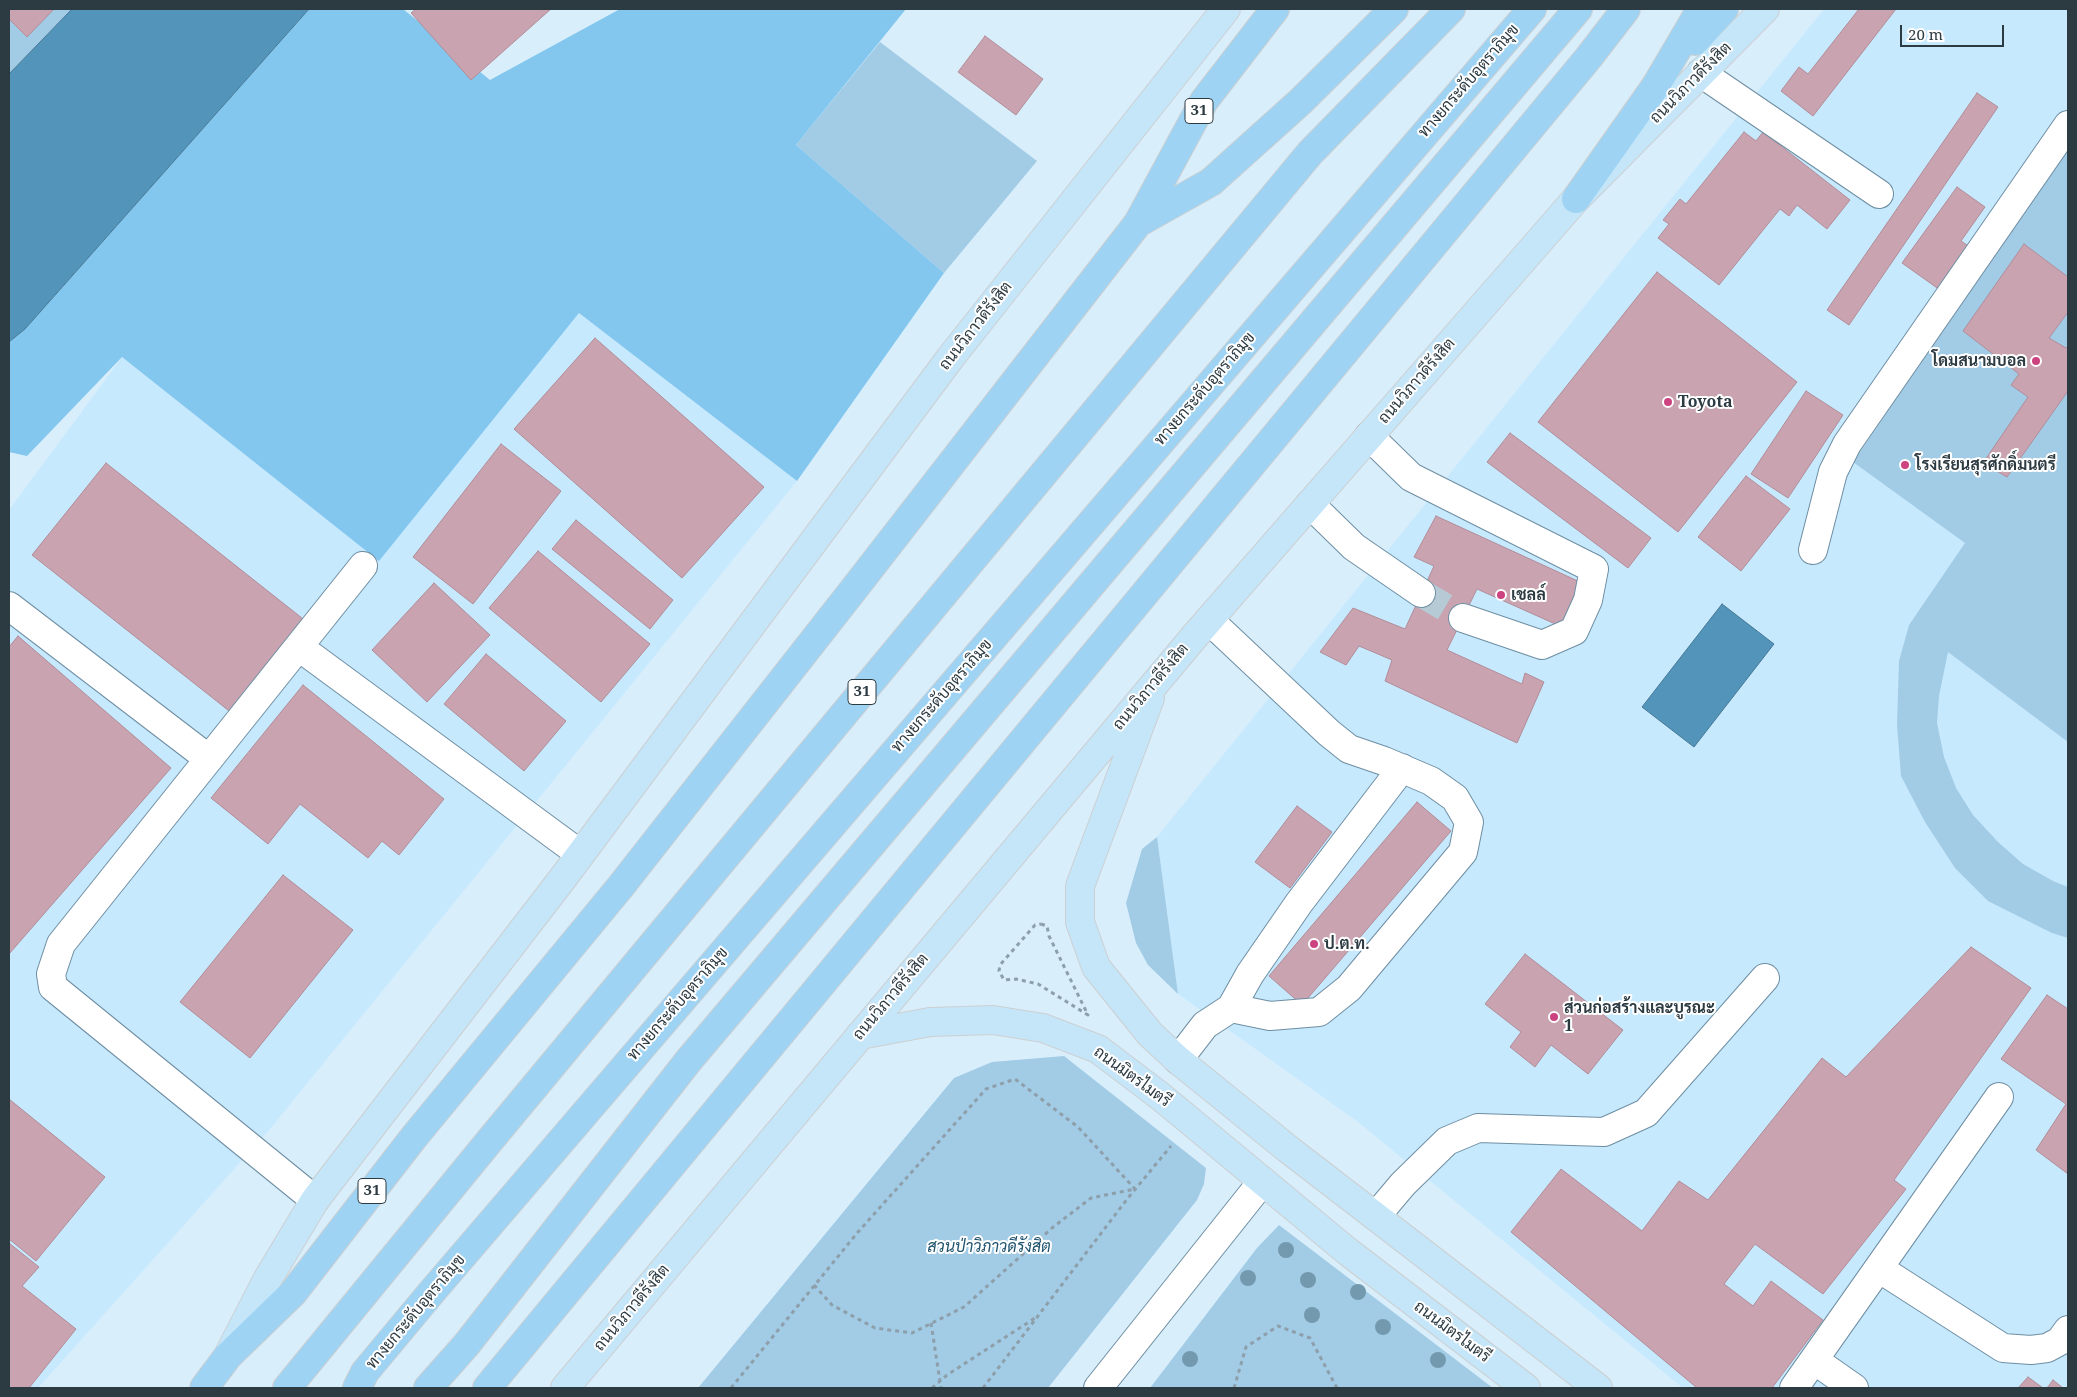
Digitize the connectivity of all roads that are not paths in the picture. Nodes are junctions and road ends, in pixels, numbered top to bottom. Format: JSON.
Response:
{"nodes":[{"id":1,"x":1226,"y":9,"type":"edge"},
{"id":2,"x":1275,"y":9,"type":"edge"},
{"id":3,"x":1394,"y":9,"type":"edge"},
{"id":4,"x":1451,"y":9,"type":"edge"},
{"id":5,"x":1532,"y":9,"type":"edge"},
{"id":6,"x":1578,"y":9,"type":"edge"},
{"id":7,"x":1626,"y":9,"type":"edge"},
{"id":8,"x":1701,"y":9,"type":"edge"},
{"id":9,"x":1724,"y":9,"type":"edge"},
{"id":10,"x":1765,"y":9,"type":"edge"},
{"id":11,"x":1701,"y":73,"type":"junction"},
{"id":12,"x":1655,"y":86,"type":"junction"},
{"id":13,"x":2068,"y":125,"type":"edge"},
{"id":14,"x":1879,"y":194,"type":"dead end"},
{"id":15,"x":1576,"y":199,"type":"junction"},
{"id":16,"x":1138,"y":223,"type":"junction"},
{"id":17,"x":1369,"y":436,"type":"junction"},
{"id":18,"x":1310,"y":504,"type":"junction"},
{"id":19,"x":1814,"y":550,"type":"dead end"},
{"id":20,"x":363,"y":566,"type":"dead end"},
{"id":21,"x":1422,"y":594,"type":"tunnel mouth"},
{"id":22,"x":9,"y":606,"type":"edge"},
{"id":23,"x":1463,"y":618,"type":"tunnel mouth"},
{"id":24,"x":1209,"y":620,"type":"junction"},
{"id":25,"x":300,"y":647,"type":"junction"},
{"id":26,"x":1158,"y":678,"type":"junction"},
{"id":27,"x":210,"y":759,"type":"junction"},
{"id":28,"x":1402,"y":768,"type":"junction"},
{"id":29,"x":580,"y":854,"type":"junction"},
{"id":30,"x":1765,"y":978,"type":"dead end"},
{"id":31,"x":1231,"y":1008,"type":"junction"},
{"id":32,"x":860,"y":1035,"type":"junction"},
{"id":33,"x":1178,"y":1060,"type":"junction"},
{"id":34,"x":1999,"y":1097,"type":"dead end"},
{"id":35,"x":1288,"y":1149,"type":"junction"},
{"id":36,"x":1262,"y":1182,"type":"junction"},
{"id":37,"x":315,"y":1200,"type":"junction"},
{"id":38,"x":1376,"y":1216,"type":"junction"},
{"id":39,"x":1880,"y":1269,"type":"junction"},
{"id":40,"x":2068,"y":1330,"type":"edge"},
{"id":41,"x":228,"y":1356,"type":"junction"},
{"id":42,"x":1814,"y":1360,"type":"junction"},
{"id":43,"x":204,"y":1388,"type":"edge"},
{"id":44,"x":287,"y":1388,"type":"edge"},
{"id":45,"x":357,"y":1388,"type":"edge"},
{"id":46,"x":428,"y":1388,"type":"edge"},
{"id":47,"x":487,"y":1388,"type":"edge"},
{"id":48,"x":565,"y":1388,"type":"edge"},
{"id":49,"x":1098,"y":1388,"type":"edge"},
{"id":50,"x":1526,"y":1388,"type":"edge"},
{"id":51,"x":1598,"y":1388,"type":"edge"},
{"id":52,"x":1794,"y":1388,"type":"edge"},
{"id":53,"x":1854,"y":1388,"type":"edge"}],
"edges":[{"from":1,"to":29,"type":"main road","name":"ถนนวิภาวดีรังสิต","number":"31"},
{"from":2,"to":16,"type":"highway","name":"ถนนวิภาวดีรังสิต","number":"31"},
{"from":3,"to":16,"type":"highway"},
{"from":4,"to":44,"type":"highway","number":"31"},
{"from":5,"to":45,"type":"highway","name":"ทางยกระดับอุตราภิมุข"},
{"from":6,"to":46,"type":"highway"},
{"from":7,"to":47,"type":"highway"},
{"from":8,"to":12,"type":"highway"},
{"from":9,"to":12,"type":"highway"},
{"from":10,"to":11,"type":"main road","name":"ถนนวิภาวดีรังสิต"},
{"from":11,"to":14,"type":"street"},
{"from":11,"to":15,"type":"main road","name":"ถนนวิภาวดีรังสิต"},
{"from":12,"to":15,"type":"highway"},
{"from":13,"to":19,"type":"street"},
{"from":15,"to":17,"type":"main road","name":"ถนนวิภาวดีรังสิต"},
{"from":16,"to":41,"type":"highway","name":"ถนนวิภาวดีรังสิต","number":"31"},
{"from":17,"to":18,"type":"main road","name":"ถนนวิภาวดีรังสิต"},
{"from":17,"to":23,"type":"street"},
{"from":18,"to":21,"type":"street"},
{"from":18,"to":24,"type":"main road","name":"ถนนวิภาวดีรังสิต"},
{"from":20,"to":25,"type":"street"},
{"from":22,"to":27,"type":"street"},
{"from":24,"to":26,"type":"main road","name":"ถนนวิภาวดีรังสิต"},
{"from":24,"to":28,"type":"street"},
{"from":25,"to":27,"type":"street"},
{"from":25,"to":29,"type":"street"},
{"from":26,"to":32,"type":"main road","name":"ถนนวิภาวดีรังสิต"},
{"from":26,"to":33,"type":"main road"},
{"from":27,"to":37,"type":"street"},
{"from":28,"to":31,"type":"street"},
{"from":28,"to":31,"type":"street"},
{"from":29,"to":37,"type":"main road","name":"ถนนวิภาวดีรังสิต","number":"31"},
{"from":30,"to":38,"type":"street"},
{"from":31,"to":33,"type":"street"},
{"from":32,"to":36,"type":"main road","name":"ถนนมิตรไมตรี"},
{"from":32,"to":48,"type":"main road","name":"ถนนวิภาวดีรังสิต"},
{"from":33,"to":35,"type":"main road"},
{"from":34,"to":39,"type":"street"},
{"from":35,"to":36,"type":"main road"},
{"from":35,"to":38,"type":"main road"},
{"from":36,"to":49,"type":"street"},
{"from":36,"to":50,"type":"main road","name":"ถนนมิตรไมตรี"},
{"from":37,"to":41,"type":"main road","name":"ถนนวิภาวดีรังสิต","number":"31"},
{"from":38,"to":51,"type":"main road"},
{"from":39,"to":40,"type":"street"},
{"from":39,"to":42,"type":"street"},
{"from":41,"to":43,"type":"highway","name":"ถนนวิภาวดีรังสิต","number":"31"},
{"from":42,"to":52,"type":"street"},
{"from":42,"to":53,"type":"street"}]}
